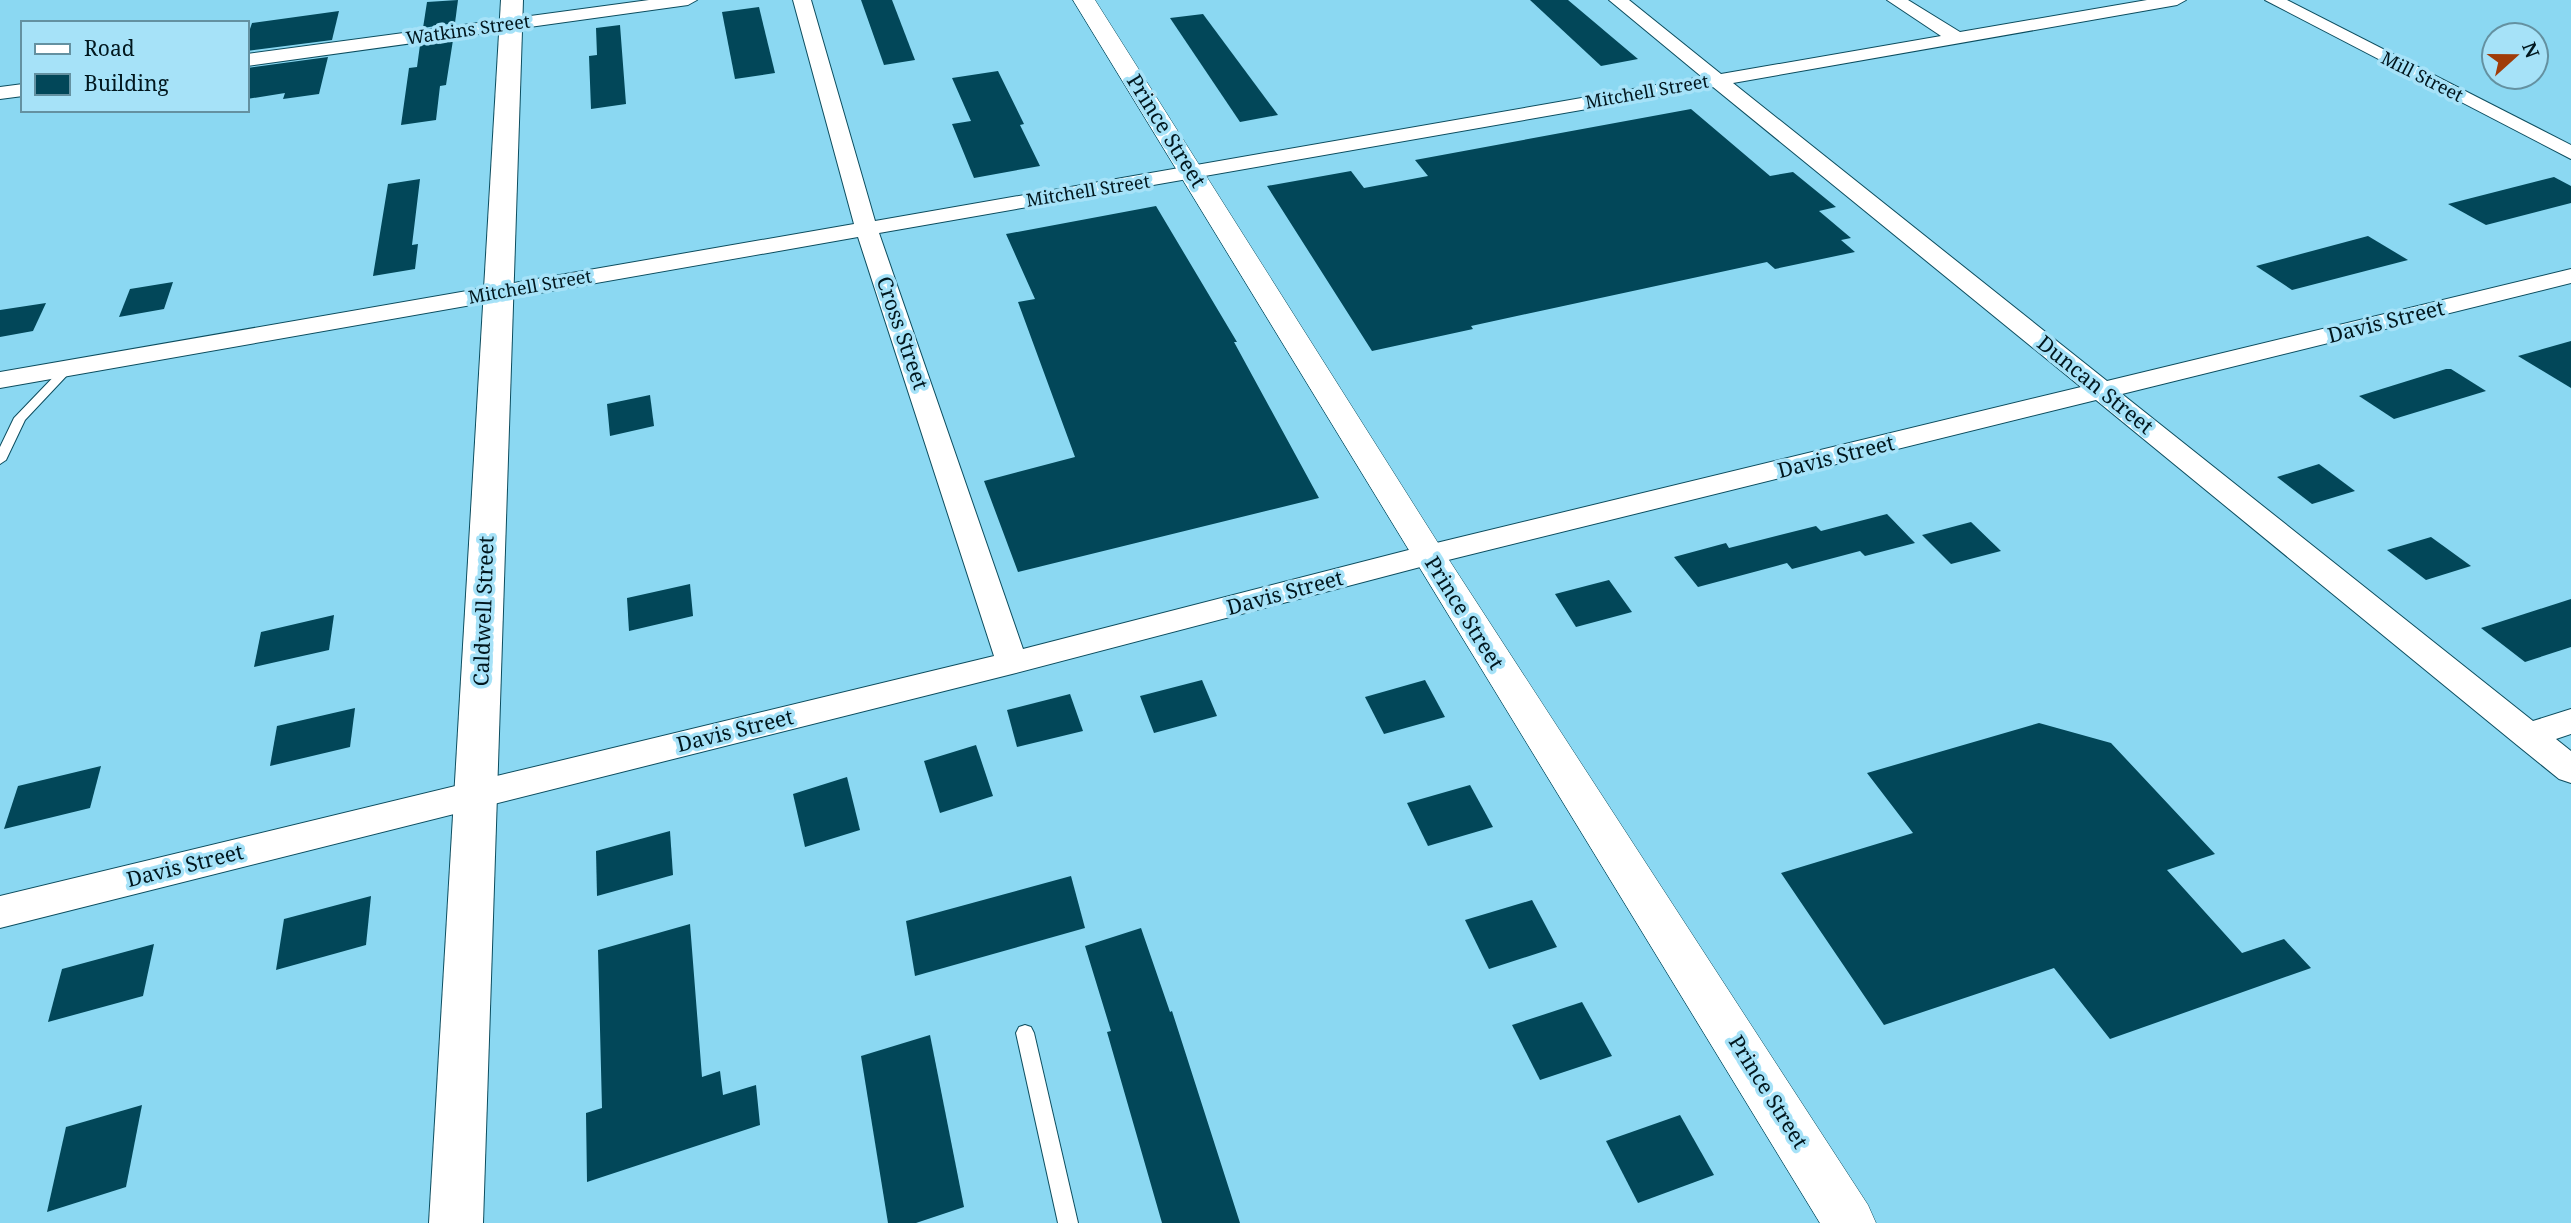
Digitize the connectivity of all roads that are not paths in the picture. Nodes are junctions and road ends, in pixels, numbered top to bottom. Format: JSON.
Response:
{"nodes":[{"id":1,"x":688,"y":0,"type":"edge"},
{"id":2,"x":802,"y":0,"type":"edge"},
{"id":3,"x":1084,"y":0,"type":"edge"},
{"id":4,"x":1618,"y":0,"type":"edge"},
{"id":5,"x":1896,"y":0,"type":"edge"},
{"id":6,"x":2176,"y":0,"type":"edge"},
{"id":7,"x":2274,"y":0,"type":"edge"},
{"id":8,"x":511,"y":12,"type":"edge"},
{"id":9,"x":1955,"y":37,"type":"junction"},
{"id":10,"x":248,"y":60,"type":"edge"},
{"id":11,"x":1715,"y":80,"type":"junction"},
{"id":12,"x":21,"y":90,"type":"edge"},
{"id":13,"x":0,"y":93,"type":"edge"},
{"id":14,"x":2571,"y":153,"type":"edge"},
{"id":15,"x":1192,"y":174,"type":"junction"},
{"id":16,"x":866,"y":227,"type":"junction"},
{"id":17,"x":2571,"y":276,"type":"edge"},
{"id":18,"x":497,"y":292,"type":"junction"},
{"id":19,"x":67,"y":369,"type":"junction"},
{"id":20,"x":0,"y":380,"type":"edge"},
{"id":21,"x":2104,"y":392,"type":"junction"},
{"id":22,"x":0,"y":460,"type":"edge"},
{"id":23,"x":1428,"y":555,"type":"junction"},
{"id":24,"x":1013,"y":663,"type":"junction"},
{"id":25,"x":2571,"y":721,"type":"edge"},
{"id":26,"x":2528,"y":736,"type":"junction"},
{"id":27,"x":2571,"y":770,"type":"edge"},
{"id":28,"x":477,"y":793,"type":"junction"},
{"id":29,"x":0,"y":912,"type":"edge"},
{"id":30,"x":1025,"y":1033,"type":"dead end"},
{"id":31,"x":456,"y":1223,"type":"edge"},
{"id":32,"x":1068,"y":1223,"type":"edge"},
{"id":33,"x":1850,"y":1223,"type":"edge"}],
"edges":[{"from":1,"to":8,"type":"street","name":"Watkins Street"},
{"from":2,"to":16,"type":"street","name":"Cross Street"},
{"from":3,"to":15,"type":"street","name":"Prince Street"},
{"from":4,"to":11,"type":"street","name":"Duncan Street"},
{"from":5,"to":9,"type":"street"},
{"from":6,"to":9,"type":"street","name":"Mitchell Street"},
{"from":7,"to":14,"type":"street","name":"Mill Street"},
{"from":8,"to":10,"type":"street","name":"Watkins Street"},
{"from":8,"to":18,"type":"main road","name":"Caldwell Street"},
{"from":9,"to":11,"type":"street","name":"Mitchell Street"},
{"from":11,"to":15,"type":"street","name":"Mitchell Street"},
{"from":11,"to":21,"type":"street","name":"Duncan Street"},
{"from":12,"to":13,"type":"street"},
{"from":15,"to":16,"type":"street","name":"Mitchell Street"},
{"from":15,"to":23,"type":"street","name":"Prince Street"},
{"from":16,"to":18,"type":"street","name":"Mitchell Street"},
{"from":16,"to":24,"type":"street","name":"Cross Street"},
{"from":17,"to":21,"type":"street","name":"Davis Street"},
{"from":18,"to":19,"type":"street","name":"Mitchell Street"},
{"from":18,"to":28,"type":"main road","name":"Caldwell Street"},
{"from":19,"to":20,"type":"street","name":"Mitchell Street"},
{"from":19,"to":22,"type":"lane"},
{"from":21,"to":23,"type":"street","name":"Davis Street"},
{"from":21,"to":26,"type":"street","name":"Duncan Street"},
{"from":23,"to":24,"type":"street","name":"Davis Street"},
{"from":23,"to":33,"type":"street","name":"Prince Street"},
{"from":24,"to":28,"type":"street","name":"Davis Street"},
{"from":25,"to":26,"type":"street"},
{"from":26,"to":27,"type":"street","name":"Duncan Street"},
{"from":28,"to":29,"type":"street","name":"Davis Street"},
{"from":28,"to":31,"type":"main road","name":"Caldwell Street"},
{"from":30,"to":32,"type":"lane"}]}
